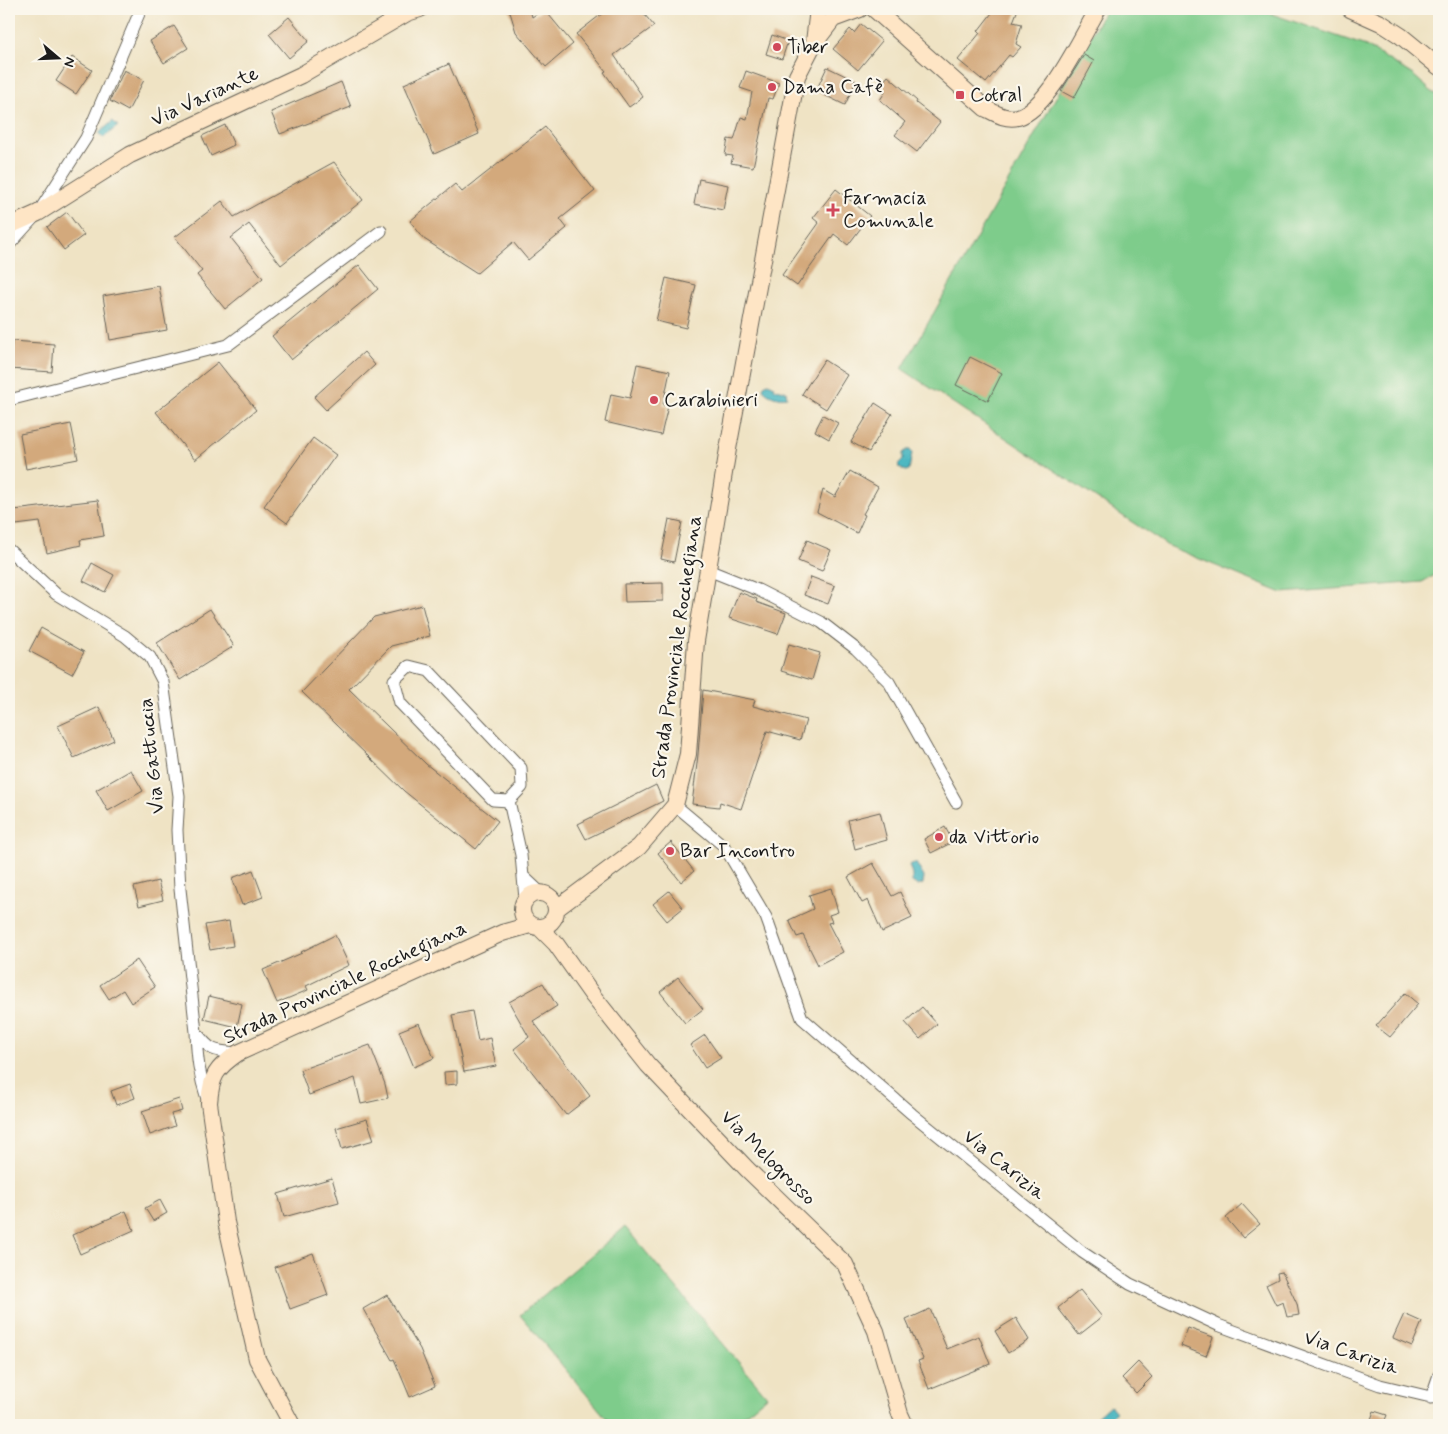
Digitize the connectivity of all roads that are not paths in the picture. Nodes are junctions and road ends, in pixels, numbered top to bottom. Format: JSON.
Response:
{"nodes":[{"id":1,"x":141,"y":9,"type":"edge"},
{"id":2,"x":420,"y":9,"type":"edge"},
{"id":3,"x":818,"y":9,"type":"edge"},
{"id":4,"x":860,"y":9,"type":"edge"},
{"id":5,"x":874,"y":9,"type":"edge"},
{"id":6,"x":1098,"y":9,"type":"edge"},
{"id":7,"x":1350,"y":9,"type":"edge"},
{"id":8,"x":835,"y":14,"type":"edge"},
{"id":9,"x":814,"y":44,"type":"junction"},
{"id":10,"x":1439,"y":67,"type":"edge"},
{"id":11,"x":38,"y":213,"type":"junction"},
{"id":12,"x":9,"y":226,"type":"edge"},
{"id":13,"x":381,"y":232,"type":"dead end"},
{"id":14,"x":9,"y":244,"type":"edge"},
{"id":15,"x":9,"y":400,"type":"edge"},
{"id":16,"x":9,"y":550,"type":"edge"},
{"id":17,"x":708,"y":570,"type":"junction"},
{"id":18,"x":509,"y":801,"type":"junction"},
{"id":19,"x":956,"y":802,"type":"dead end"},
{"id":20,"x":675,"y":805,"type":"junction"},
{"id":21,"x":540,"y":911,"type":"junction"},
{"id":22,"x":196,"y":1032,"type":"junction"},
{"id":23,"x":238,"y":1052,"type":"junction"},
{"id":24,"x":197,"y":1055,"type":"junction"},
{"id":25,"x":217,"y":1070,"type":"junction"},
{"id":26,"x":208,"y":1103,"type":"junction"},
{"id":27,"x":1439,"y":1375,"type":"edge"},
{"id":28,"x":1435,"y":1399,"type":"edge"},
{"id":29,"x":292,"y":1425,"type":"edge"},
{"id":30,"x":906,"y":1425,"type":"edge"}],
"edges":[{"from":1,"to":11,"type":"street"},
{"from":2,"to":11,"type":"main road","name":"Via Variante"},
{"from":3,"to":9,"type":"main road","name":"Strada Provinciale Rocchegiana"},
{"from":4,"to":8,"type":"main road","name":"Strada Provinciale Rocchegiana"},
{"from":5,"to":6,"type":"main road"},
{"from":7,"to":10,"type":"main road"},
{"from":8,"to":9,"type":"main road","name":"Strada Provinciale Rocchegiana"},
{"from":9,"to":17,"type":"main road","name":"Strada Provinciale Rocchegiana"},
{"from":11,"to":12,"type":"main road","name":"Via Variante"},
{"from":11,"to":14,"type":"street"},
{"from":13,"to":15,"type":"street"},
{"from":16,"to":22,"type":"street","name":"Via Gattuccia"},
{"from":17,"to":19,"type":"street"},
{"from":17,"to":20,"type":"main road","name":"Strada Provinciale Rocchegiana"},
{"from":18,"to":18,"type":"street"},
{"from":18,"to":21,"type":"street"},
{"from":20,"to":21,"type":"main road","name":"Strada Provinciale Rocchegiana"},
{"from":20,"to":28,"type":"street","name":"Via Carizia"},
{"from":21,"to":23,"type":"main road","name":"Strada Provinciale Rocchegiana"},
{"from":21,"to":30,"type":"main road","name":"Via Melogrosso"},
{"from":22,"to":23,"type":"street"},
{"from":22,"to":24,"type":"street","name":"Via Gattuccia"},
{"from":23,"to":25,"type":"main road","name":"Strada Provinciale Rocchegiana"},
{"from":24,"to":25,"type":"street"},
{"from":24,"to":26,"type":"street","name":"Via Gattuccia"},
{"from":25,"to":26,"type":"main road","name":"Strada Provinciale Rocchegiana"},
{"from":26,"to":29,"type":"main road","name":"Strada Provinciale Rocchegiana"},
{"from":27,"to":28,"type":"street"}]}
